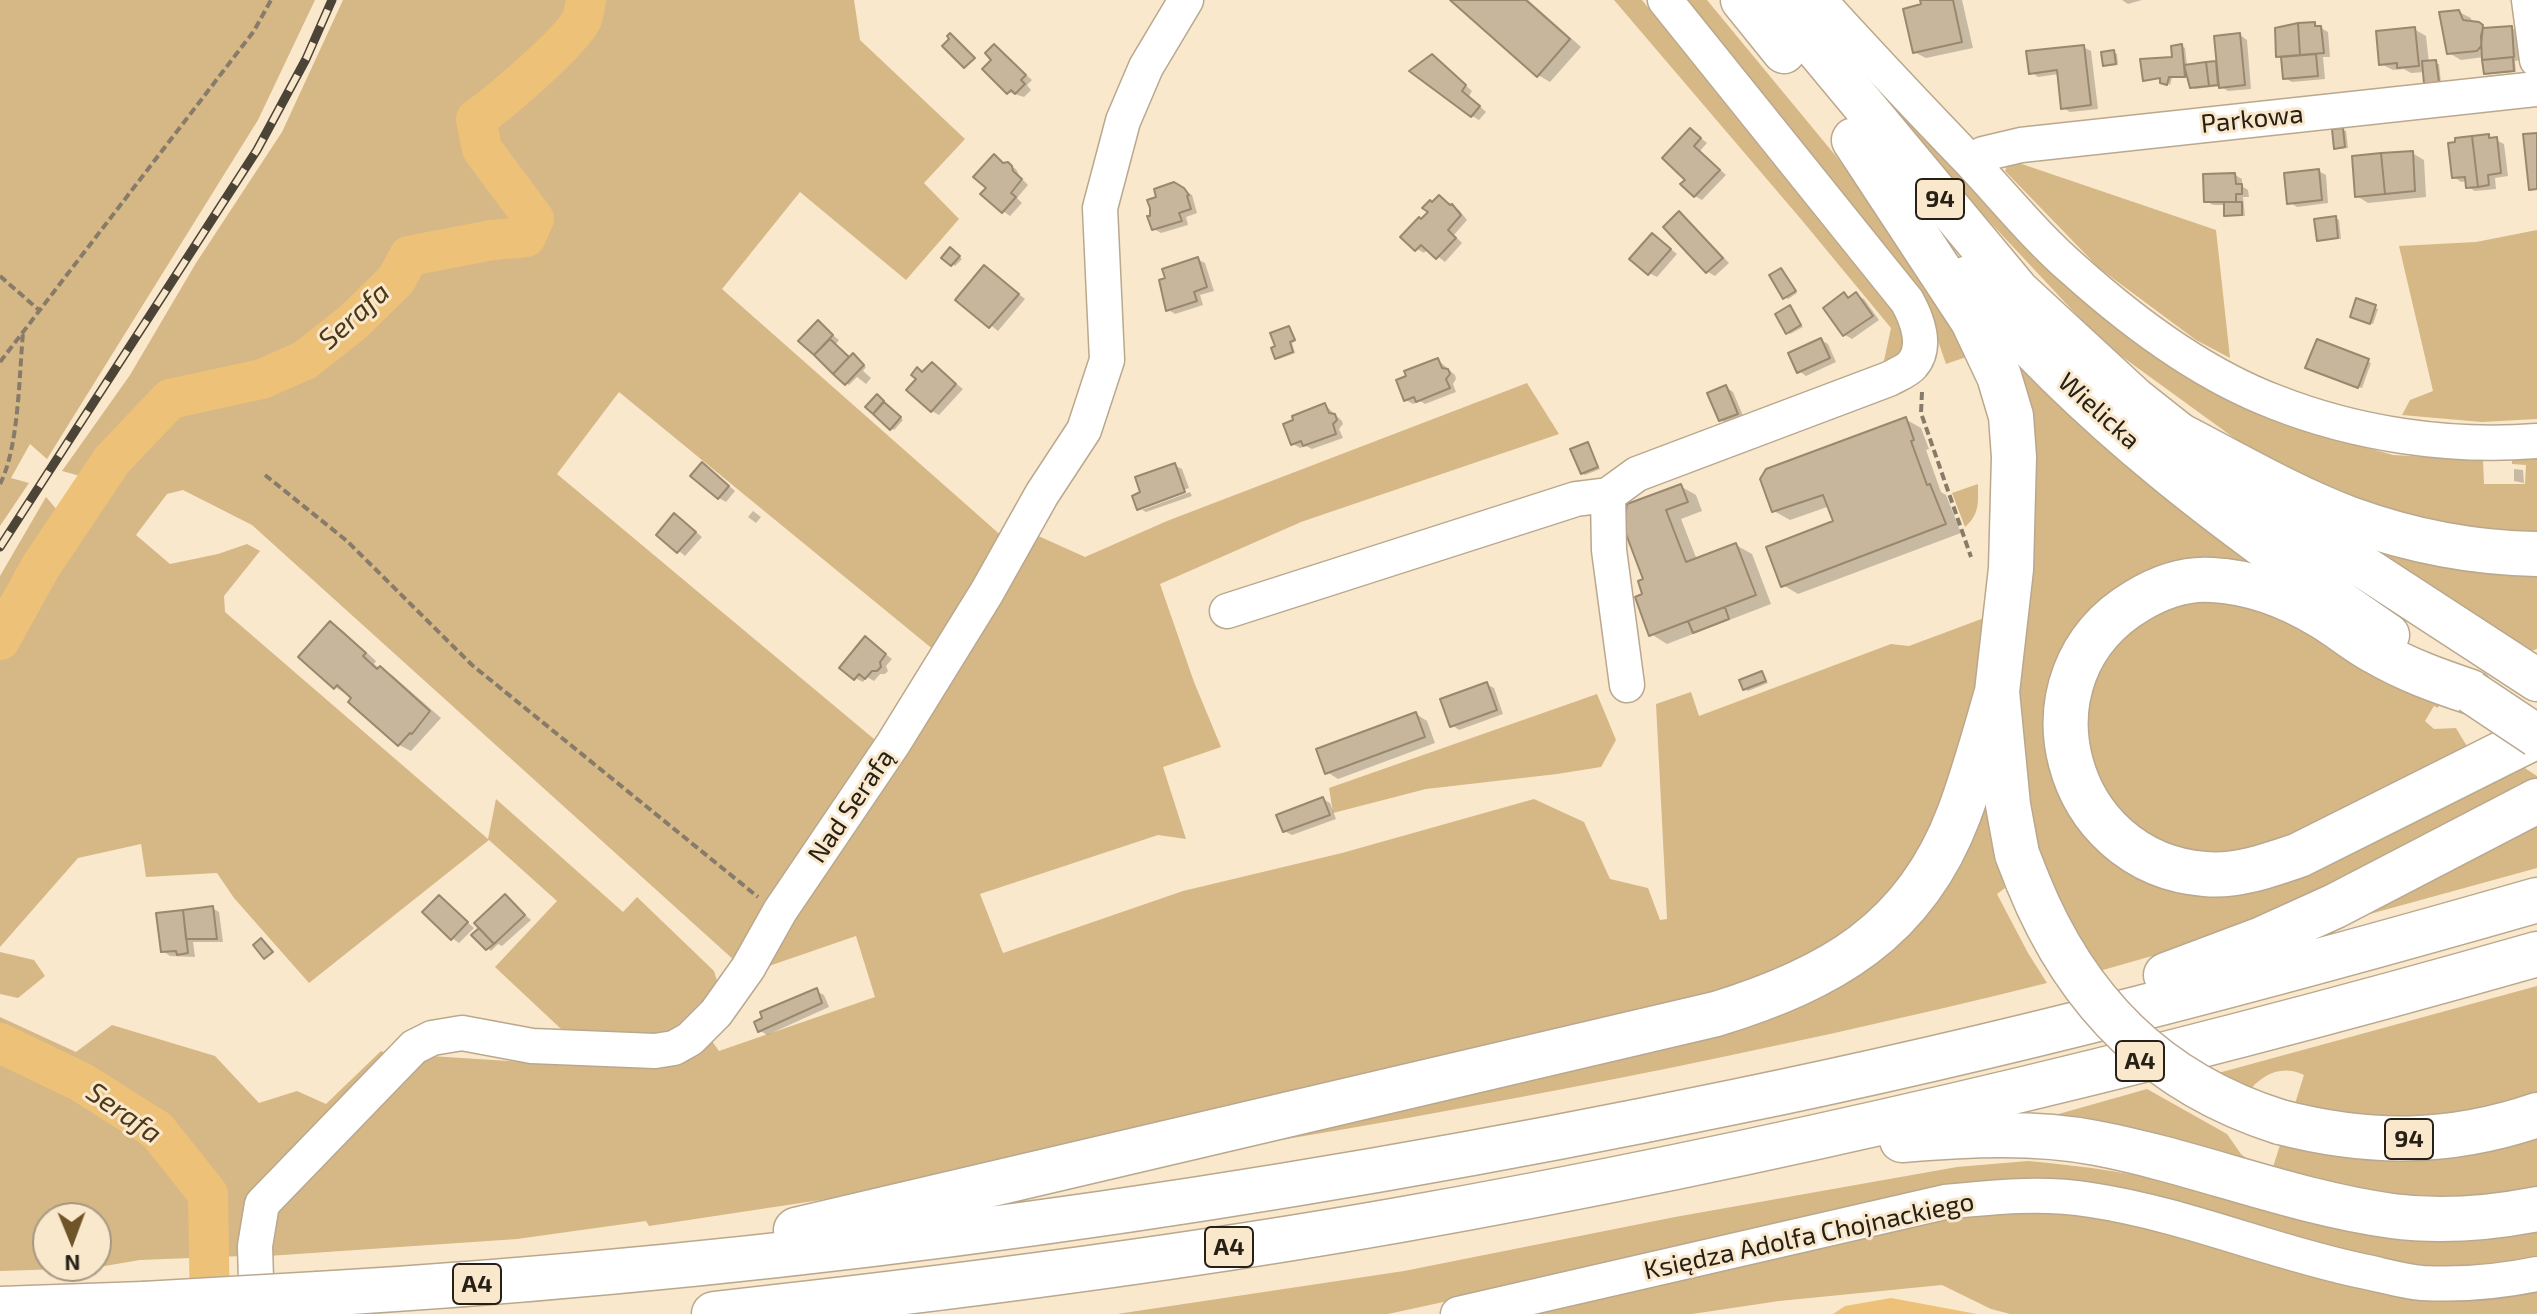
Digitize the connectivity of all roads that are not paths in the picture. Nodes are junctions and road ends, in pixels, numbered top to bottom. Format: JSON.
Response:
{"nodes":[{"id":1,"x":1186,"y":0,"type":"edge"},
{"id":2,"x":1665,"y":0,"type":"edge"},
{"id":3,"x":1742,"y":0,"type":"edge"},
{"id":4,"x":1776,"y":0,"type":"edge"},
{"id":5,"x":1819,"y":0,"type":"edge"},
{"id":6,"x":2529,"y":0,"type":"edge"},
{"id":7,"x":2537,"y":60,"type":"edge"},
{"id":8,"x":2537,"y":89,"type":"edge"},
{"id":9,"x":1854,"y":140,"type":"junction"},
{"id":10,"x":1972,"y":163,"type":"junction"},
{"id":11,"x":2179,"y":435,"type":"junction"},
{"id":12,"x":2537,"y":441,"type":"edge"},
{"id":13,"x":1608,"y":495,"type":"junction"},
{"id":14,"x":2537,"y":554,"type":"edge"},
{"id":15,"x":1227,"y":611,"type":"dead end"},
{"id":16,"x":2527,"y":674,"type":"edge"},
{"id":17,"x":1627,"y":685,"type":"dead end"},
{"id":18,"x":1997,"y":692,"type":"junction"},
{"id":19,"x":2471,"y":692,"type":"junction"},
{"id":20,"x":2537,"y":736,"type":"edge"},
{"id":21,"x":2537,"y":801,"type":"edge"},
{"id":22,"x":2537,"y":900,"type":"edge"},
{"id":23,"x":2537,"y":954,"type":"edge"},
{"id":24,"x":1985,"y":1046,"type":"junction"},
{"id":25,"x":2537,"y":1115,"type":"edge"},
{"id":26,"x":1740,"y":1154,"type":"junction"},
{"id":27,"x":2537,"y":1209,"type":"edge"},
{"id":28,"x":636,"y":1269,"type":"junction"},
{"id":29,"x":2537,"y":1274,"type":"edge"},
{"id":30,"x":0,"y":1309,"type":"edge"},
{"id":31,"x":257,"y":1314,"type":"edge"},
{"id":32,"x":714,"y":1314,"type":"edge"},
{"id":33,"x":1458,"y":1314,"type":"edge"}],
"edges":[{"from":1,"to":31,"type":"street","name":"Nad Serafą"},
{"from":2,"to":13,"type":"street"},
{"from":3,"to":9,"type":"main road","name":"Wielicka"},
{"from":4,"to":11,"type":"main road","name":"Wielicka","number":"94"},
{"from":5,"to":10,"type":"street"},
{"from":6,"to":7,"type":"street"},
{"from":8,"to":10,"type":"street","name":"Parkowa"},
{"from":9,"to":18,"type":"highway"},
{"from":9,"to":19,"type":"main road","name":"Wielicka"},
{"from":10,"to":12,"type":"street"},
{"from":11,"to":14,"type":"highway","number":"94"},
{"from":11,"to":16,"type":"main road","name":"Wielicka"},
{"from":13,"to":15,"type":"street"},
{"from":13,"to":17,"type":"street"},
{"from":18,"to":25,"type":"highway","number":"94","bridge":true},
{"from":18,"to":28,"type":"highway"},
{"from":19,"to":20,"type":"main road","name":"Wielicka","bridge":true},
{"from":19,"to":20,"type":"highway"},
{"from":21,"to":24,"type":"highway"},
{"from":22,"to":24,"type":"highway","number":"A4"},
{"from":23,"to":26,"type":"highway","number":"A4"},
{"from":24,"to":28,"type":"highway","number":"A4"},
{"from":26,"to":27,"type":"highway"},
{"from":26,"to":32,"type":"highway","number":"A4"},
{"from":28,"to":30,"type":"highway","number":"A4","bridge":true},
{"from":29,"to":33,"type":"street","name":"Księdza Adolfa Chojnackiego"}]}
